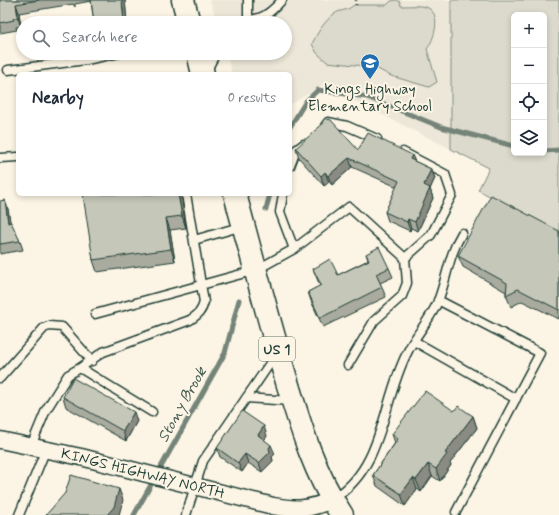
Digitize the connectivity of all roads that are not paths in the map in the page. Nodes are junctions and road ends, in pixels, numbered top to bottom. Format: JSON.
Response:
{"nodes":[{"id":1,"x":183,"y":0,"type":"edge"},
{"id":2,"x":248,"y":0,"type":"edge"},
{"id":3,"x":282,"y":0,"type":"edge"},
{"id":4,"x":187,"y":16,"type":"edge"},
{"id":5,"x":246,"y":16,"type":"edge"},
{"id":6,"x":263,"y":16,"type":"edge"},
{"id":7,"x":86,"y":60,"type":"edge"},
{"id":8,"x":200,"y":60,"type":"edge"},
{"id":9,"x":212,"y":60,"type":"edge"},
{"id":10,"x":8,"y":70,"type":"dead end"},
{"id":11,"x":203,"y":72,"type":"edge"},
{"id":12,"x":205,"y":72,"type":"edge"},
{"id":13,"x":16,"y":157,"type":"edge"},
{"id":14,"x":0,"y":158,"type":"edge"},
{"id":15,"x":292,"y":161,"type":"edge"},
{"id":16,"x":186,"y":196,"type":"edge"},
{"id":17,"x":236,"y":196,"type":"edge"},
{"id":18,"x":284,"y":196,"type":"edge"},
{"id":19,"x":244,"y":226,"type":"junction"},
{"id":20,"x":462,"y":233,"type":"dead end"},
{"id":21,"x":194,"y":240,"type":"junction"},
{"id":22,"x":294,"y":249,"type":"junction"},
{"id":23,"x":405,"y":258,"type":"junction"},
{"id":24,"x":256,"y":270,"type":"junction"},
{"id":25,"x":201,"y":285,"type":"junction"},
{"id":26,"x":438,"y":300,"type":"junction"},
{"id":27,"x":95,"y":314,"type":"dead end"},
{"id":28,"x":414,"y":341,"type":"junction"},
{"id":29,"x":278,"y":352,"type":"junction"},
{"id":30,"x":92,"y":360,"type":"junction"},
{"id":31,"x":348,"y":365,"type":"dead end"},
{"id":32,"x":80,"y":368,"type":"junction"},
{"id":33,"x":0,"y":378,"type":"edge"},
{"id":34,"x":246,"y":398,"type":"junction"},
{"id":35,"x":516,"y":399,"type":"junction"},
{"id":36,"x":292,"y":401,"type":"junction"},
{"id":37,"x":152,"y":412,"type":"dead end"},
{"id":38,"x":0,"y":440,"type":"edge"},
{"id":39,"x":39,"y":447,"type":"junction"},
{"id":40,"x":196,"y":486,"type":"junction"},
{"id":41,"x":327,"y":509,"type":"edge"},
{"id":42,"x":456,"y":512,"type":"dead end"},
{"id":43,"x":19,"y":515,"type":"edge"},
{"id":44,"x":186,"y":515,"type":"edge"}],
"edges":[{"from":1,"to":4,"type":"main road"},
{"from":2,"to":5,"type":"lane"},
{"from":3,"to":6,"type":"lane"},
{"from":7,"to":10,"type":"lane"},
{"from":8,"to":11,"type":"main road"},
{"from":9,"to":12,"type":"lane"},
{"from":13,"to":14,"type":"lane"},
{"from":15,"to":23,"type":"lane"},
{"from":16,"to":21,"type":"lane"},
{"from":17,"to":19,"type":"main road","number":"US 1"},
{"from":18,"to":22,"type":"lane"},
{"from":19,"to":21,"type":"lane"},
{"from":19,"to":24,"type":"main road","number":"US 1"},
{"from":20,"to":26,"type":"lane"},
{"from":21,"to":25,"type":"lane"},
{"from":22,"to":23,"type":"lane"},
{"from":22,"to":24,"type":"lane"},
{"from":23,"to":31,"type":"lane"},
{"from":24,"to":25,"type":"lane"},
{"from":24,"to":29,"type":"main road","number":"US 1"},
{"from":25,"to":27,"type":"lane"},
{"from":25,"to":30,"type":"lane"},
{"from":26,"to":28,"type":"lane"},
{"from":26,"to":35,"type":"lane"},
{"from":28,"to":35,"type":"lane"},
{"from":28,"to":41,"type":"lane"},
{"from":29,"to":34,"type":"lane"},
{"from":29,"to":36,"type":"main road","number":"US 1"},
{"from":30,"to":32,"type":"lane"},
{"from":30,"to":33,"type":"lane"},
{"from":32,"to":37,"type":"lane"},
{"from":32,"to":39,"type":"lane"},
{"from":34,"to":36,"type":"lane"},
{"from":34,"to":40,"type":"lane"},
{"from":35,"to":42,"type":"lane"},
{"from":36,"to":41,"type":"main road","number":"US 1"},
{"from":38,"to":39,"type":"street","name":"KINGS HIGHWAY NORTH"},
{"from":39,"to":40,"type":"street","name":"KINGS HIGHWAY NORTH"},
{"from":39,"to":43,"type":"lane"},
{"from":40,"to":41,"type":"street","name":"KINGS HIGHWAY NORTH"},
{"from":40,"to":44,"type":"lane"}]}
